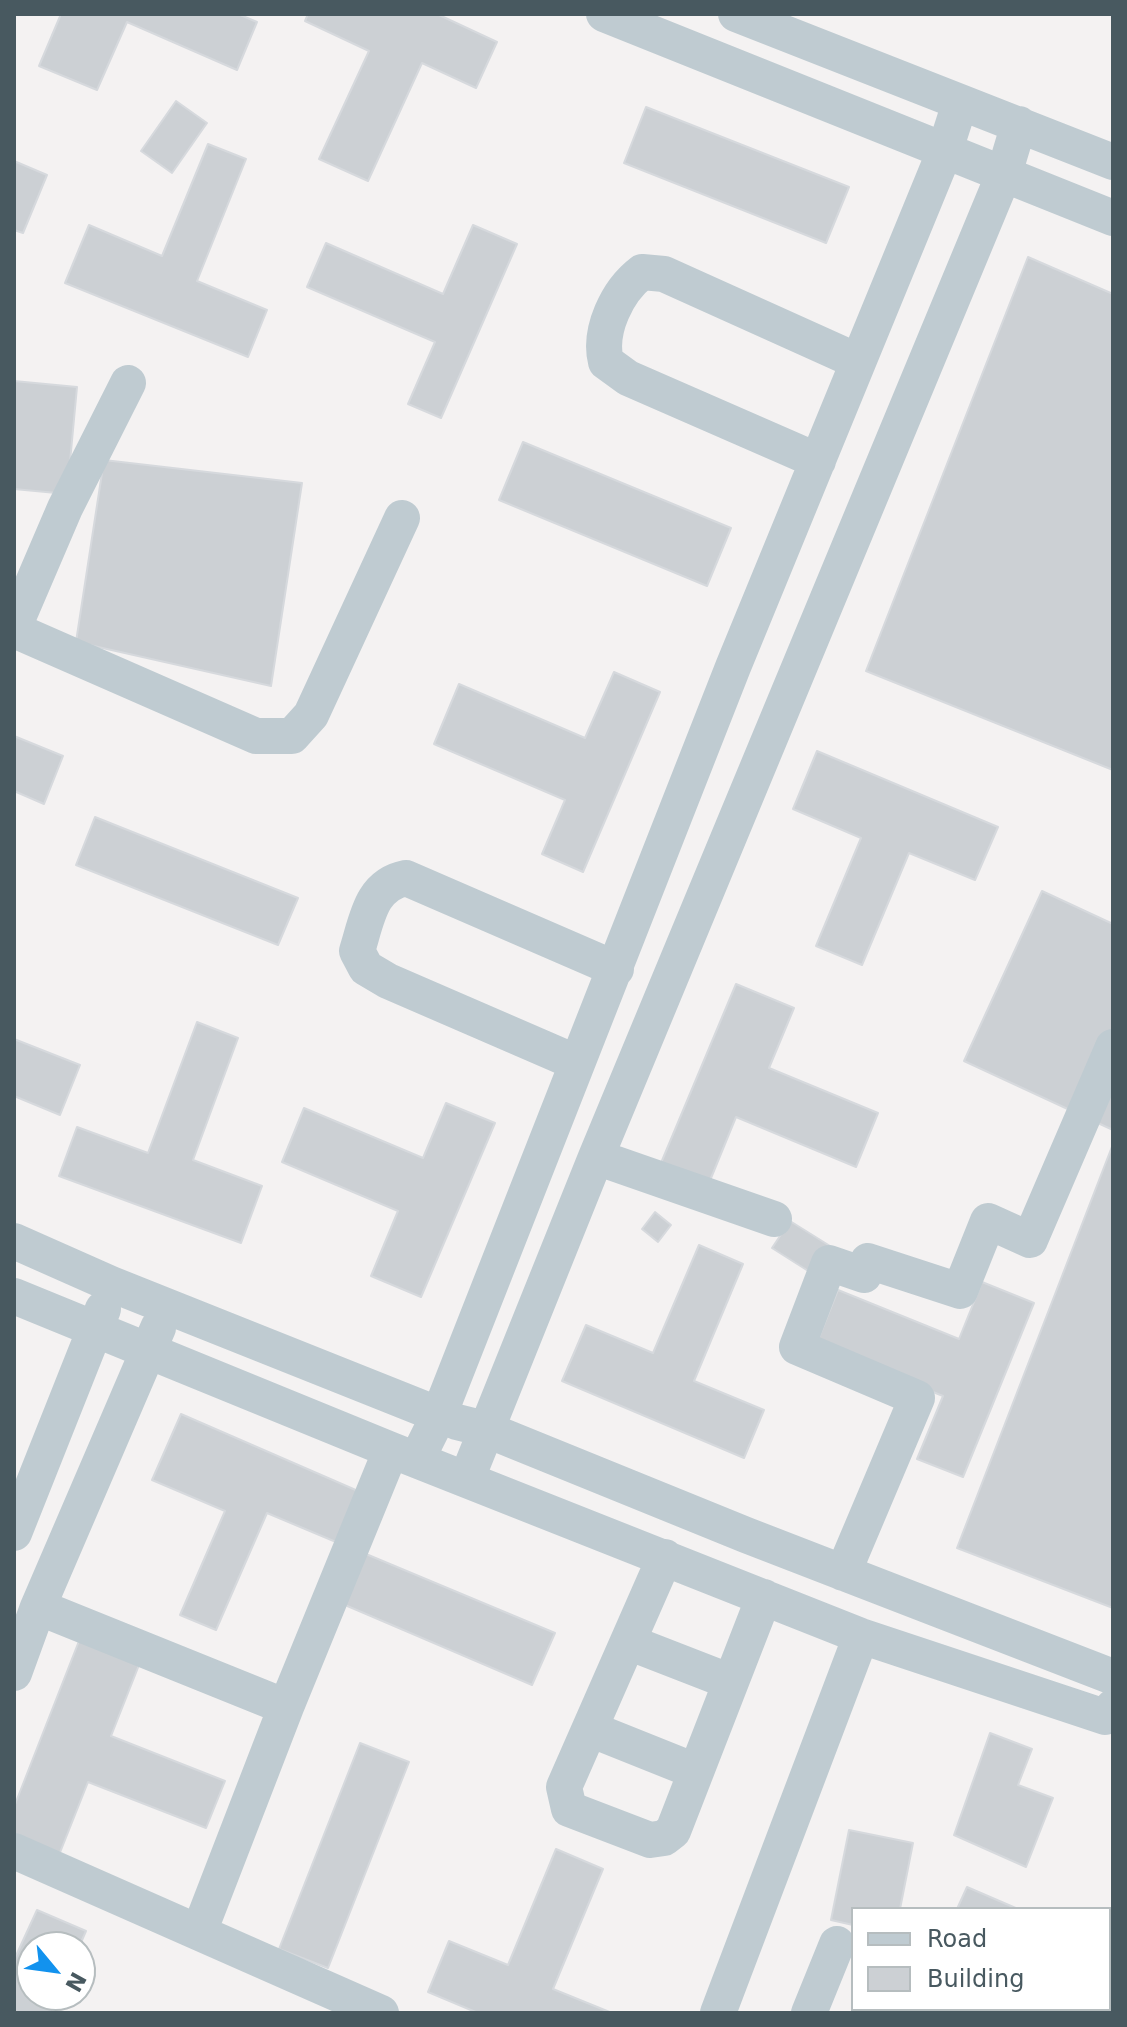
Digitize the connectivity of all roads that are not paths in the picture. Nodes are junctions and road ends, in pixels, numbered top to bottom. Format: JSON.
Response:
{"nodes":[{"id":1,"x":604,"y":14,"type":"edge"},
{"id":2,"x":736,"y":14,"type":"edge"},
{"id":3,"x":960,"y":103,"type":"junction"},
{"id":4,"x":1019,"y":124,"type":"junction"},
{"id":5,"x":944,"y":153,"type":"junction"},
{"id":6,"x":1113,"y":162,"type":"edge"},
{"id":7,"x":1004,"y":174,"type":"junction"},
{"id":8,"x":1113,"y":218,"type":"edge"},
{"id":9,"x":857,"y":361,"type":"junction"},
{"id":10,"x":128,"y":383,"type":"dead end"},
{"id":11,"x":818,"y":461,"type":"junction"},
{"id":12,"x":402,"y":518,"type":"dead end"},
{"id":13,"x":14,"y":629,"type":"edge"},
{"id":14,"x":616,"y":969,"type":"junction"},
{"id":15,"x":1113,"y":1047,"type":"edge"},
{"id":16,"x":575,"y":1062,"type":"junction"},
{"id":17,"x":596,"y":1157,"type":"junction"},
{"id":18,"x":774,"y":1219,"type":"dead end"},
{"id":19,"x":14,"y":1241,"type":"edge"},
{"id":20,"x":111,"y":1284,"type":"junction"},
{"id":21,"x":14,"y":1296,"type":"edge"},
{"id":22,"x":166,"y":1306,"type":"junction"},
{"id":23,"x":96,"y":1330,"type":"junction"},
{"id":24,"x":150,"y":1351,"type":"junction"},
{"id":25,"x":439,"y":1415,"type":"junction"},
{"id":26,"x":485,"y":1429,"type":"junction"},
{"id":27,"x":404,"y":1455,"type":"junction"},
{"id":28,"x":467,"y":1478,"type":"junction"},
{"id":29,"x":14,"y":1533,"type":"edge"},
{"id":30,"x":665,"y":1557,"type":"junction"},
{"id":31,"x":843,"y":1573,"type":"junction"},
{"id":32,"x":764,"y":1597,"type":"junction"},
{"id":33,"x":38,"y":1607,"type":"junction"},
{"id":34,"x":861,"y":1636,"type":"junction"},
{"id":35,"x":628,"y":1642,"type":"junction"},
{"id":36,"x":14,"y":1673,"type":"edge"},
{"id":37,"x":1113,"y":1677,"type":"edge"},
{"id":38,"x":731,"y":1682,"type":"junction"},
{"id":39,"x":286,"y":1707,"type":"junction"},
{"id":40,"x":1109,"y":1712,"type":"edge"},
{"id":41,"x":590,"y":1729,"type":"junction"},
{"id":42,"x":695,"y":1771,"type":"junction"},
{"id":43,"x":14,"y":1851,"type":"edge"},
{"id":44,"x":199,"y":1932,"type":"junction"},
{"id":45,"x":837,"y":1944,"type":"dead end"},
{"id":46,"x":381,"y":2013,"type":"edge"},
{"id":47,"x":718,"y":2013,"type":"edge"},
{"id":48,"x":809,"y":2013,"type":"edge"}],
"edges":[{"from":1,"to":5,"type":"street"},
{"from":2,"to":3,"type":"street"},
{"from":3,"to":4,"type":"street"},
{"from":3,"to":5,"type":"street"},
{"from":4,"to":6,"type":"street"},
{"from":4,"to":7,"type":"street"},
{"from":5,"to":7,"type":"street"},
{"from":5,"to":9,"type":"street"},
{"from":7,"to":8,"type":"street"},
{"from":7,"to":17,"type":"street"},
{"from":9,"to":11,"type":"street"},
{"from":9,"to":11,"type":"street"},
{"from":10,"to":13,"type":"street"},
{"from":11,"to":14,"type":"street"},
{"from":12,"to":13,"type":"street"},
{"from":14,"to":16,"type":"street"},
{"from":14,"to":16,"type":"street"},
{"from":15,"to":31,"type":"street"},
{"from":16,"to":25,"type":"street"},
{"from":17,"to":18,"type":"street"},
{"from":17,"to":26,"type":"street"},
{"from":19,"to":20,"type":"street"},
{"from":20,"to":22,"type":"street"},
{"from":20,"to":23,"type":"street"},
{"from":21,"to":23,"type":"street"},
{"from":22,"to":24,"type":"street"},
{"from":22,"to":25,"type":"street"},
{"from":23,"to":24,"type":"street"},
{"from":23,"to":29,"type":"street"},
{"from":24,"to":27,"type":"street"},
{"from":24,"to":33,"type":"street"},
{"from":25,"to":26,"type":"street"},
{"from":25,"to":27,"type":"street"},
{"from":26,"to":28,"type":"street"},
{"from":26,"to":31,"type":"street"},
{"from":27,"to":28,"type":"street"},
{"from":27,"to":39,"type":"street"},
{"from":28,"to":30,"type":"street"},
{"from":30,"to":32,"type":"street"},
{"from":30,"to":35,"type":"street"},
{"from":31,"to":37,"type":"street"},
{"from":32,"to":34,"type":"street"},
{"from":32,"to":38,"type":"street"},
{"from":33,"to":36,"type":"street"},
{"from":33,"to":39,"type":"street"},
{"from":34,"to":40,"type":"street"},
{"from":34,"to":47,"type":"street"},
{"from":35,"to":38,"type":"street"},
{"from":35,"to":41,"type":"street"},
{"from":38,"to":42,"type":"street"},
{"from":39,"to":44,"type":"street"},
{"from":41,"to":42,"type":"street"},
{"from":41,"to":42,"type":"street"},
{"from":43,"to":44,"type":"street"},
{"from":44,"to":46,"type":"street"},
{"from":45,"to":48,"type":"street"}]}
